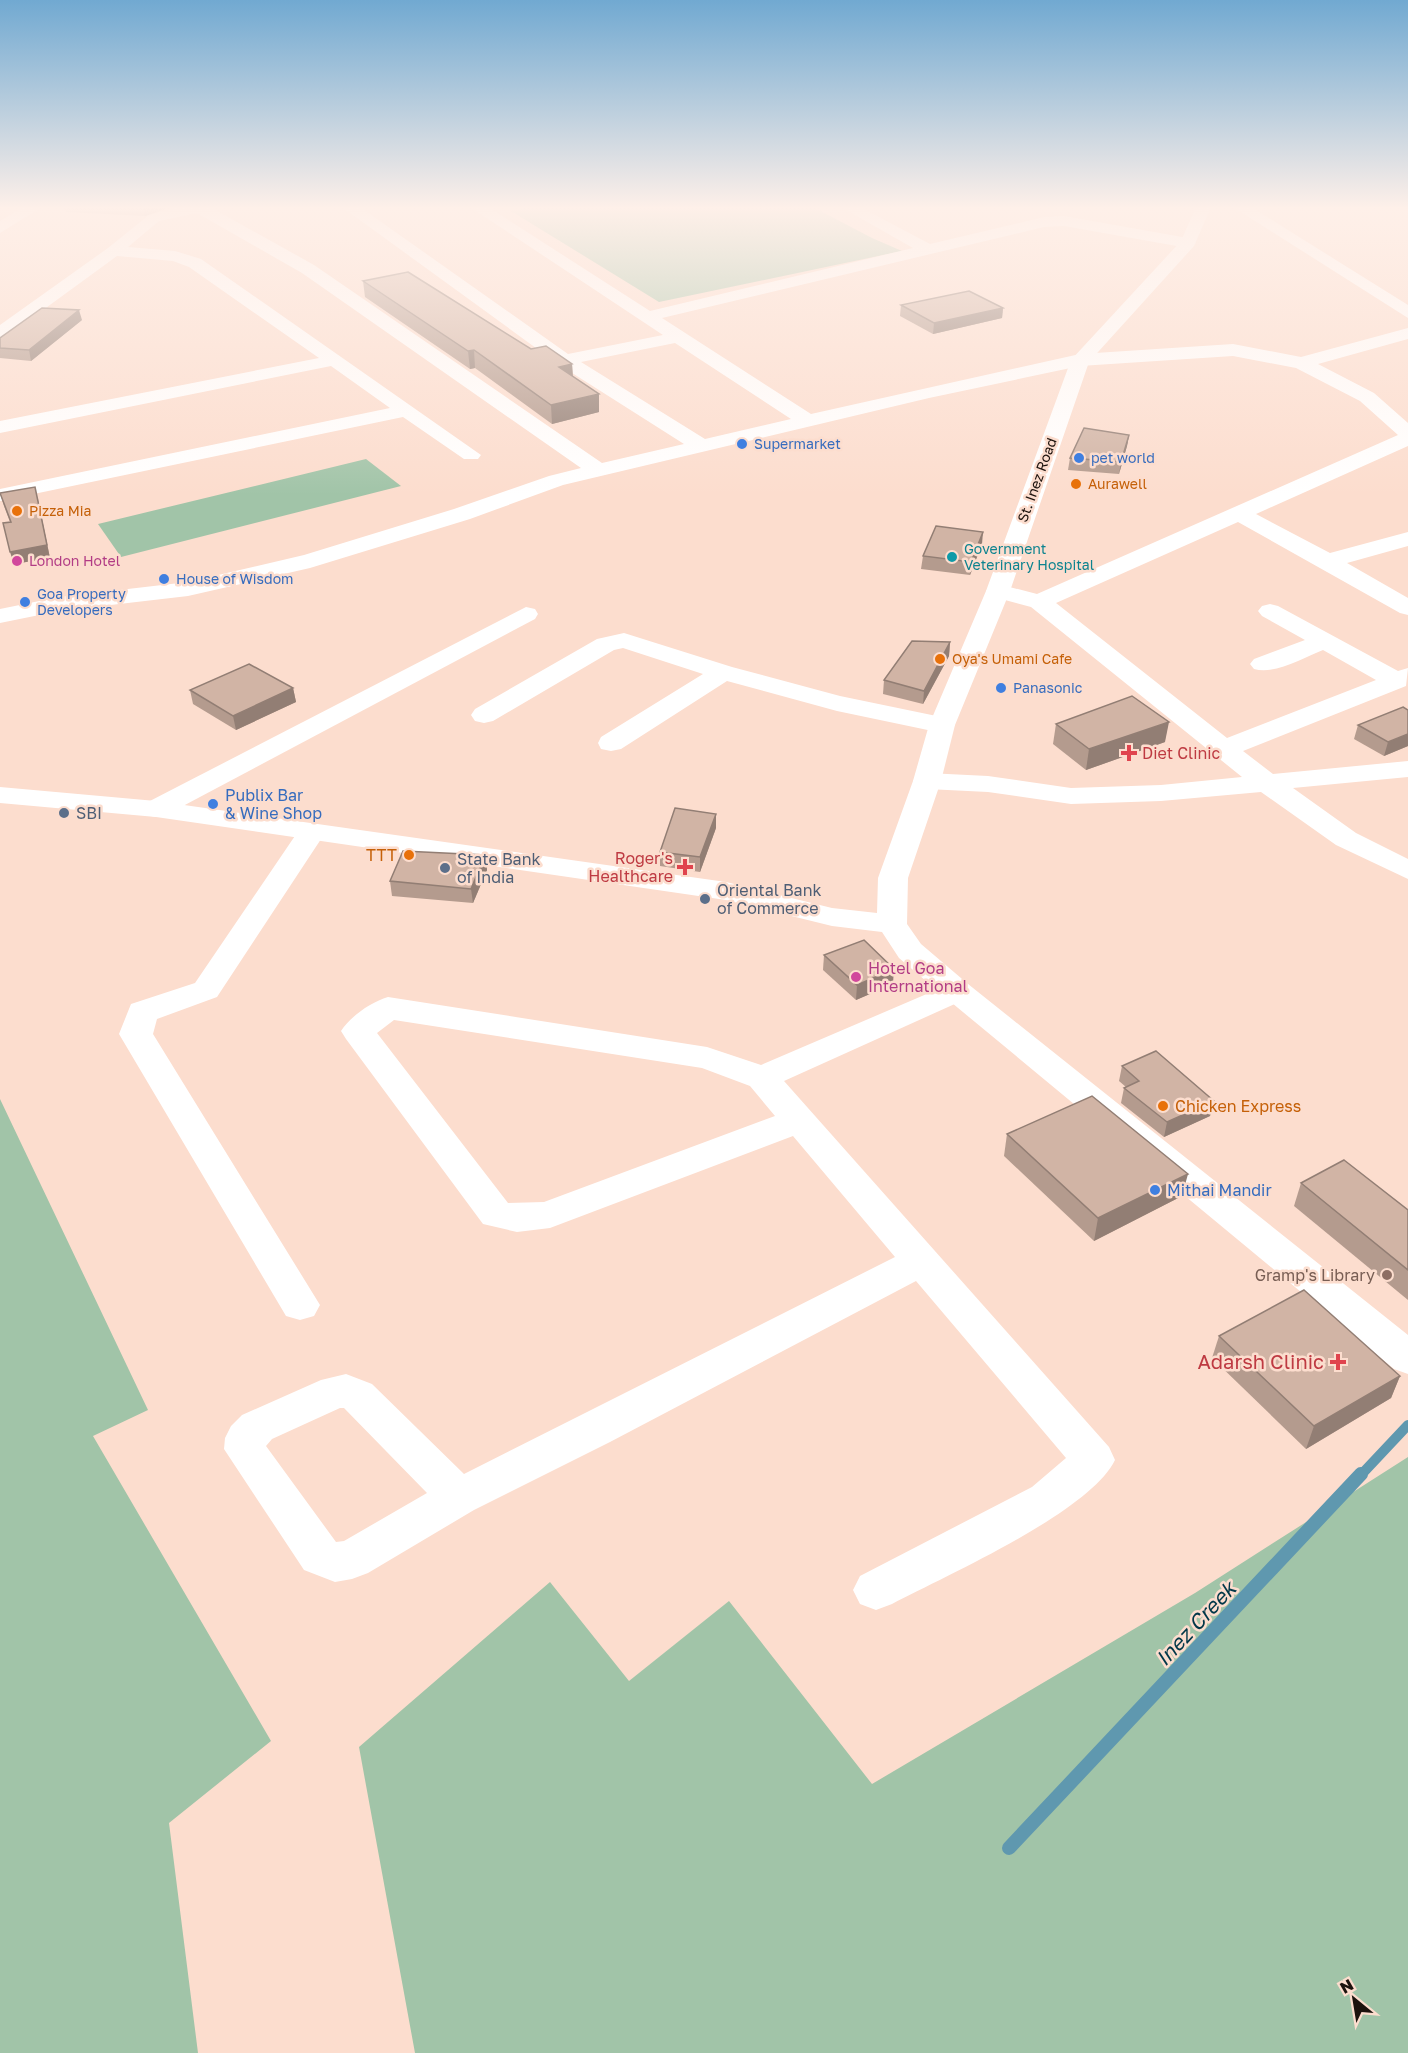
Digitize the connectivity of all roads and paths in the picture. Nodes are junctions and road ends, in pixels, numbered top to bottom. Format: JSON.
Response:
{"nodes":[{"id":1,"x":42,"y":303,"type":"edge"},
{"id":2,"x":253,"y":303,"type":"edge"},
{"id":3,"x":357,"y":303,"type":"edge"},
{"id":4,"x":485,"y":303,"type":"edge"},
{"id":5,"x":628,"y":303,"type":"edge"},
{"id":6,"x":706,"y":303,"type":"edge"},
{"id":7,"x":1135,"y":303,"type":"edge"},
{"id":8,"x":1392,"y":303,"type":"edge"},
{"id":9,"x":1408,"y":313,"type":"edge"},
{"id":10,"x":649,"y":316,"type":"junction"},
{"id":11,"x":0,"y":333,"type":"edge"},
{"id":12,"x":1408,"y":333,"type":"edge"},
{"id":13,"x":678,"y":338,"type":"junction"},
{"id":14,"x":336,"y":360,"type":"junction"},
{"id":15,"x":565,"y":360,"type":"junction"},
{"id":16,"x":1080,"y":360,"type":"junction"},
{"id":17,"x":1301,"y":363,"type":"junction"},
{"id":18,"x":408,"y":410,"type":"junction"},
{"id":19,"x":807,"y":420,"type":"junction"},
{"id":20,"x":0,"y":427,"type":"edge"},
{"id":21,"x":1408,"y":433,"type":"edge"},
{"id":22,"x":1408,"y":438,"type":"edge"},
{"id":23,"x":702,"y":446,"type":"junction"},
{"id":24,"x":471,"y":455,"type":"dead end"},
{"id":25,"x":598,"y":470,"type":"junction"},
{"id":26,"x":0,"y":495,"type":"edge"},
{"id":27,"x":1238,"y":513,"type":"junction"},
{"id":28,"x":1408,"y":539,"type":"edge"},
{"id":29,"x":1327,"y":561,"type":"junction"},
{"id":30,"x":998,"y":591,"type":"junction"},
{"id":31,"x":1040,"y":602,"type":"junction"},
{"id":32,"x":1408,"y":608,"type":"edge"},
{"id":33,"x":2,"y":610,"type":"edge"},
{"id":34,"x":1270,"y":611,"type":"dead end"},
{"id":35,"x":526,"y":614,"type":"dead end"},
{"id":36,"x":1325,"y":641,"type":"junction"},
{"id":37,"x":1263,"y":664,"type":"dead end"},
{"id":38,"x":723,"y":672,"type":"junction"},
{"id":39,"x":1402,"y":679,"type":"edge"},
{"id":40,"x":484,"y":715,"type":"dead end"},
{"id":41,"x":942,"y":725,"type":"junction"},
{"id":42,"x":611,"y":743,"type":"dead end"},
{"id":43,"x":1223,"y":749,"type":"junction"},
{"id":44,"x":1408,"y":769,"type":"edge"},
{"id":45,"x":927,"y":781,"type":"junction"},
{"id":46,"x":1268,"y":783,"type":"junction"},
{"id":47,"x":2,"y":799,"type":"edge"},
{"id":48,"x":156,"y":809,"type":"junction"},
{"id":49,"x":310,"y":832,"type":"junction"},
{"id":50,"x":1408,"y":870,"type":"edge"},
{"id":51,"x":891,"y":924,"type":"junction"},
{"id":52,"x":957,"y":991,"type":"junction"},
{"id":53,"x":762,"y":1078,"type":"junction"},
{"id":54,"x":798,"y":1121,"type":"junction"},
{"id":55,"x":922,"y":1260,"type":"junction"},
{"id":56,"x":300,"y":1305,"type":"dead end"},
{"id":57,"x":1408,"y":1358,"type":"edge"},
{"id":58,"x":459,"y":1497,"type":"junction"},
{"id":59,"x":876,"y":1590,"type":"dead end"}],
"edges":[{"from":1,"to":11,"type":"street"},
{"from":2,"to":14,"type":"street"},
{"from":3,"to":25,"type":"street"},
{"from":4,"to":15,"type":"street"},
{"from":5,"to":10,"type":"street"},
{"from":6,"to":10,"type":"street"},
{"from":7,"to":16,"type":"street","name":"St. Inez Road"},
{"from":8,"to":9,"type":"street"},
{"from":10,"to":13,"type":"street"},
{"from":12,"to":17,"type":"street"},
{"from":13,"to":15,"type":"street"},
{"from":13,"to":19,"type":"street"},
{"from":14,"to":18,"type":"street"},
{"from":14,"to":20,"type":"street"},
{"from":15,"to":23,"type":"street"},
{"from":16,"to":17,"type":"street"},
{"from":16,"to":19,"type":"street"},
{"from":16,"to":30,"type":"street","name":"St. Inez Road"},
{"from":17,"to":21,"type":"street"},
{"from":18,"to":24,"type":"street"},
{"from":18,"to":26,"type":"street"},
{"from":19,"to":23,"type":"street"},
{"from":22,"to":27,"type":"street"},
{"from":23,"to":25,"type":"street"},
{"from":25,"to":33,"type":"street"},
{"from":27,"to":29,"type":"street"},
{"from":27,"to":31,"type":"street"},
{"from":28,"to":29,"type":"street"},
{"from":29,"to":32,"type":"street"},
{"from":30,"to":31,"type":"street"},
{"from":30,"to":41,"type":"street","name":"St. Inez Road"},
{"from":31,"to":43,"type":"street"},
{"from":34,"to":36,"type":"street"},
{"from":35,"to":48,"type":"street"},
{"from":36,"to":37,"type":"street"},
{"from":36,"to":39,"type":"street"},
{"from":38,"to":40,"type":"street"},
{"from":38,"to":41,"type":"street"},
{"from":38,"to":42,"type":"street"},
{"from":39,"to":43,"type":"street"},
{"from":41,"to":45,"type":"street","name":"St. Inez Road"},
{"from":43,"to":46,"type":"street"},
{"from":44,"to":46,"type":"street"},
{"from":45,"to":46,"type":"street"},
{"from":45,"to":51,"type":"street","name":"St. Inez Road"},
{"from":46,"to":50,"type":"street"},
{"from":47,"to":48,"type":"street"},
{"from":48,"to":49,"type":"street"},
{"from":49,"to":51,"type":"street"},
{"from":49,"to":56,"type":"street"},
{"from":51,"to":52,"type":"street"},
{"from":52,"to":53,"type":"street"},
{"from":52,"to":57,"type":"street"},
{"from":53,"to":54,"type":"street"},
{"from":53,"to":54,"type":"street"},
{"from":54,"to":55,"type":"street"},
{"from":55,"to":58,"type":"street"},
{"from":55,"to":59,"type":"street"},
{"from":58,"to":58,"type":"street"}]}
